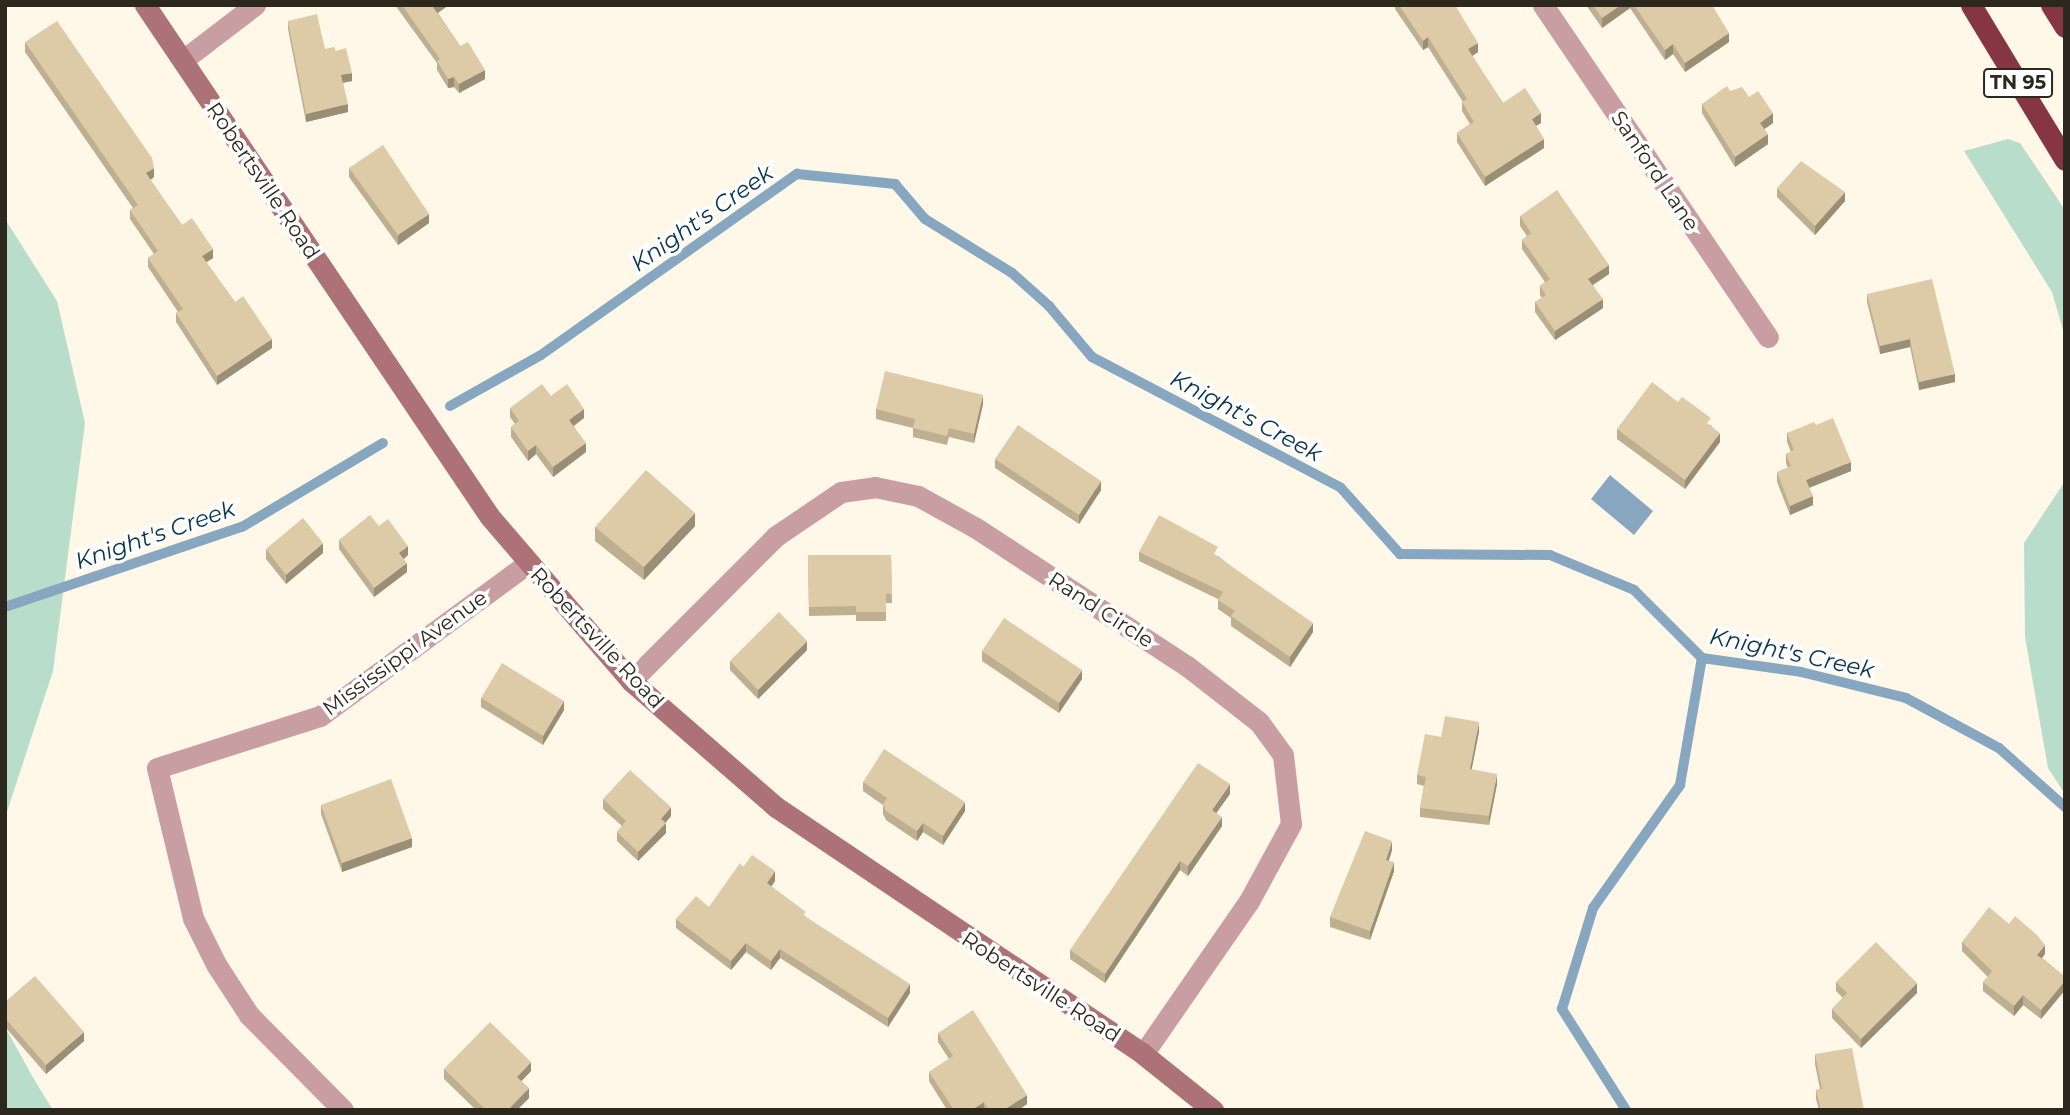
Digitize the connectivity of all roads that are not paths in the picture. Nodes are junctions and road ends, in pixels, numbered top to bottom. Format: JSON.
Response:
{"nodes":[{"id":1,"x":145,"y":5,"type":"edge"},
{"id":2,"x":255,"y":5,"type":"edge"},
{"id":3,"x":1543,"y":5,"type":"edge"},
{"id":4,"x":1971,"y":5,"type":"edge"},
{"id":5,"x":2051,"y":5,"type":"edge"},
{"id":6,"x":2065,"y":27,"type":"edge"},
{"id":7,"x":183,"y":61,"type":"junction"},
{"id":8,"x":2065,"y":160,"type":"edge"},
{"id":9,"x":1768,"y":337,"type":"dead end"},
{"id":10,"x":527,"y":564,"type":"junction"},
{"id":11,"x":631,"y":681,"type":"junction"},
{"id":12,"x":1143,"y":1054,"type":"junction"},
{"id":13,"x":343,"y":1110,"type":"edge"},
{"id":14,"x":1213,"y":1110,"type":"edge"}],
"edges":[{"from":1,"to":7,"type":"street","name":"Robertsville Road"},
{"from":2,"to":7,"type":"street"},
{"from":3,"to":9,"type":"street","name":"Sanford Lane"},
{"from":4,"to":8,"type":"highway","number":"TN 95"},
{"from":5,"to":6,"type":"highway"},
{"from":7,"to":10,"type":"street","name":"Robertsville Road"},
{"from":10,"to":11,"type":"street","name":"Robertsville Road"},
{"from":10,"to":13,"type":"street","name":"Mississippi Avenue"},
{"from":11,"to":12,"type":"street","name":"Robertsville Road"},
{"from":11,"to":12,"type":"street","name":"Rand Circle"},
{"from":12,"to":14,"type":"street","name":"Robertsville Road"}]}
